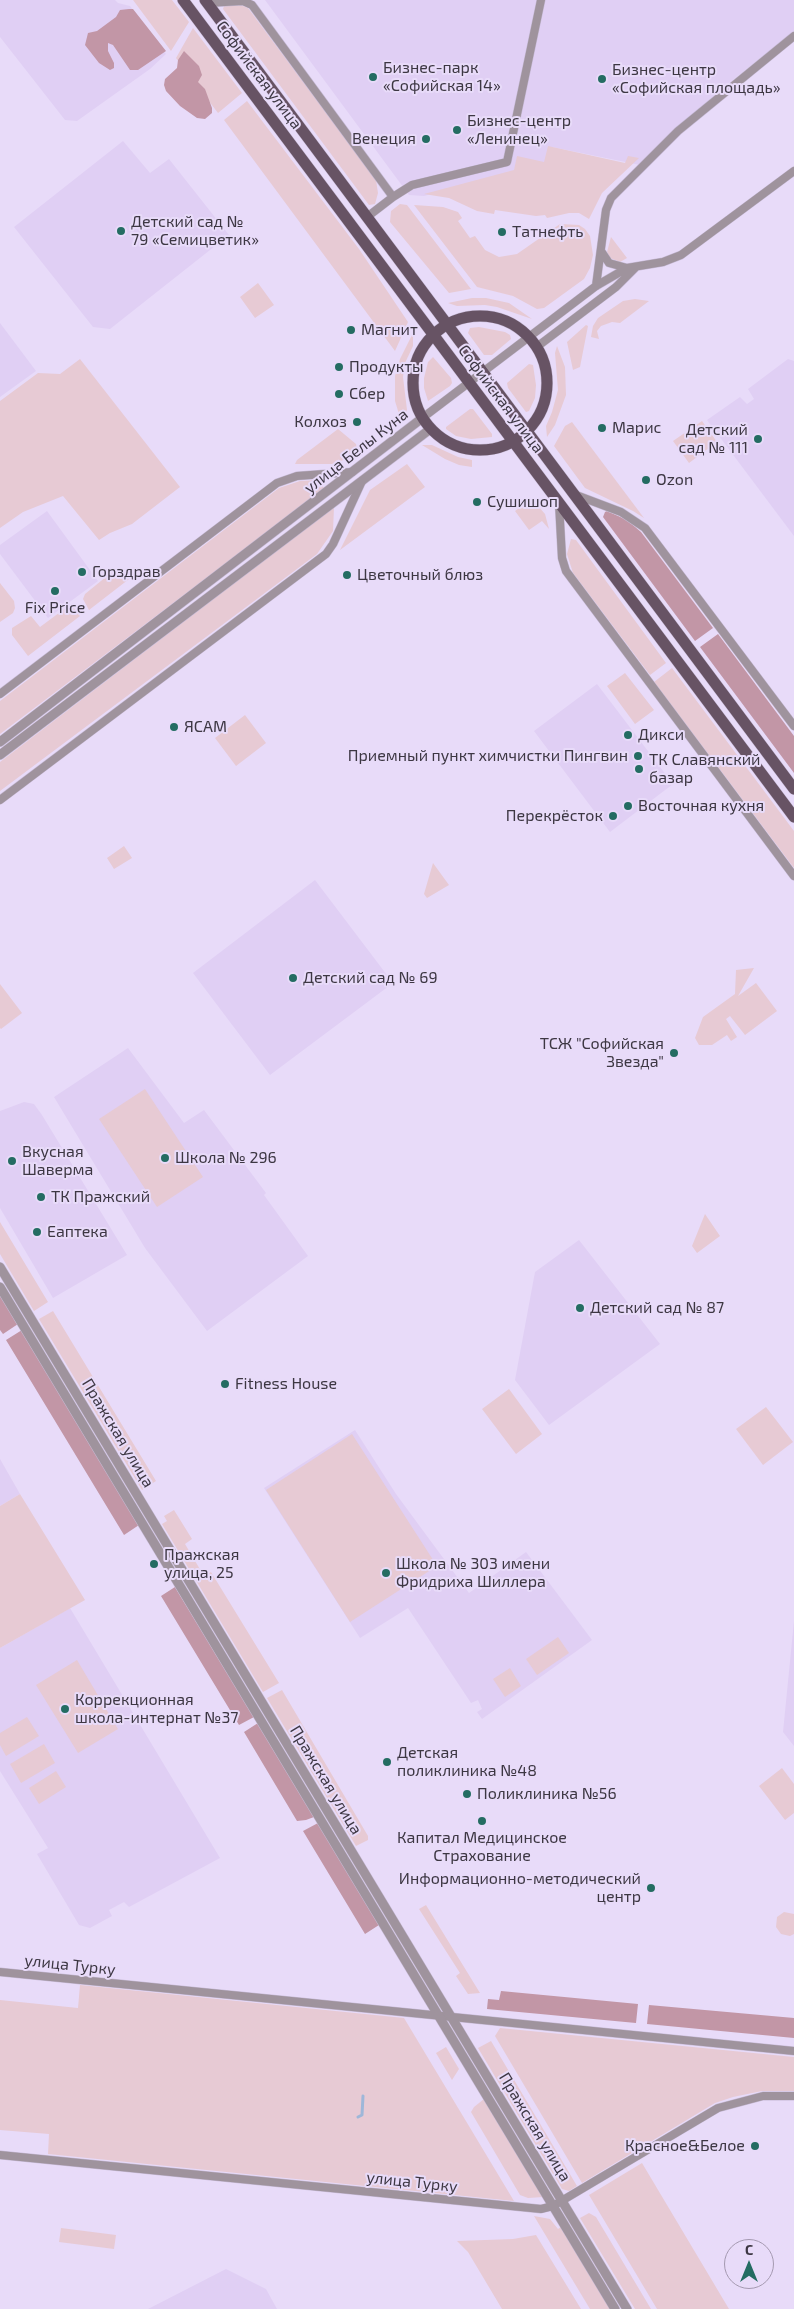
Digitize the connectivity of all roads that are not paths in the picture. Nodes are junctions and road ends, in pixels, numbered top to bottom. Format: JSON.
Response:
{"nodes":[{"id":1,"x":183,"y":0,"type":"edge"},
{"id":2,"x":541,"y":0,"type":"edge"},
{"id":3,"x":206,"y":1,"type":"edge"},
{"id":4,"x":794,"y":36,"type":"edge"},
{"id":5,"x":794,"y":170,"type":"edge"},
{"id":6,"x":393,"y":196,"type":"junction"},
{"id":7,"x":367,"y":217,"type":"junction"},
{"id":8,"x":601,"y":251,"type":"junction"},
{"id":9,"x":631,"y":268,"type":"junction"},
{"id":10,"x":596,"y":286,"type":"junction"},
{"id":11,"x":447,"y":324,"type":"junction"},
{"id":12,"x":433,"y":334,"type":"junction"},
{"id":13,"x":530,"y":336,"type":"junction"},
{"id":14,"x":538,"y":346,"type":"junction"},
{"id":15,"x":482,"y":372,"type":"junction"},
{"id":16,"x":468,"y":383,"type":"junction"},
{"id":17,"x":421,"y":419,"type":"junction"},
{"id":18,"x":429,"y":430,"type":"junction"},
{"id":19,"x":528,"y":432,"type":"junction"},
{"id":20,"x":514,"y":442,"type":"junction"},
{"id":21,"x":354,"y":472,"type":"junction"},
{"id":22,"x":363,"y":479,"type":"junction"},
{"id":23,"x":575,"y":495,"type":"junction"},
{"id":24,"x":559,"y":503,"type":"junction"},
{"id":25,"x":0,"y":694,"type":"edge"},
{"id":26,"x":794,"y":726,"type":"edge"},
{"id":27,"x":0,"y":742,"type":"edge"},
{"id":28,"x":0,"y":755,"type":"edge"},
{"id":29,"x":794,"y":789,"type":"edge"},
{"id":30,"x":0,"y":800,"type":"edge"},
{"id":31,"x":794,"y":817,"type":"edge"},
{"id":32,"x":794,"y":876,"type":"edge"},
{"id":33,"x":0,"y":1267,"type":"edge"},
{"id":34,"x":0,"y":1287,"type":"edge"},
{"id":35,"x":0,"y":1972,"type":"edge"},
{"id":36,"x":439,"y":2016,"type":"junction"},
{"id":37,"x":451,"y":2017,"type":"junction"},
{"id":38,"x":794,"y":2051,"type":"edge"},
{"id":39,"x":794,"y":2096,"type":"edge"},
{"id":40,"x":0,"y":2154,"type":"edge"},
{"id":41,"x":562,"y":2201,"type":"junction"},
{"id":42,"x":553,"y":2206,"type":"junction"},
{"id":43,"x":615,"y":2309,"type":"edge"},
{"id":44,"x":627,"y":2309,"type":"edge"}],
"edges":[{"from":1,"to":12,"type":"main road","name":"Софийская улица"},
{"from":2,"to":6,"type":"street"},
{"from":3,"to":6,"type":"street"},
{"from":3,"to":7,"type":"main road","name":"Софийская улица"},
{"from":4,"to":8,"type":"street"},
{"from":5,"to":9,"type":"street"},
{"from":6,"to":7,"type":"street"},
{"from":7,"to":11,"type":"main road","name":"Софийская улица"},
{"from":8,"to":9,"type":"street"},
{"from":8,"to":10,"type":"street"},
{"from":9,"to":10,"type":"street","name":"улица Белы Куна"},
{"from":9,"to":14,"type":"street"},
{"from":10,"to":13,"type":"street","name":"улица Белы Куна"},
{"from":11,"to":12,"type":"main road"},
{"from":11,"to":13,"type":"main road"},
{"from":11,"to":15,"type":"main road","name":"Софийская улица"},
{"from":12,"to":16,"type":"main road","name":"Софийская улица"},
{"from":12,"to":17,"type":"main road"},
{"from":13,"to":14,"type":"main road"},
{"from":13,"to":15,"type":"street","name":"улица Белы Куна"},
{"from":14,"to":19,"type":"main road"},
{"from":15,"to":16,"type":"street","name":"улица Белы Куна"},
{"from":15,"to":19,"type":"main road","name":"Софийская улица"},
{"from":16,"to":17,"type":"street","name":"улица Белы Куна"},
{"from":16,"to":20,"type":"main road","name":"Софийская улица"},
{"from":17,"to":18,"type":"main road"},
{"from":17,"to":21,"type":"street","name":"улица Белы Куна"},
{"from":18,"to":20,"type":"main road"},
{"from":18,"to":22,"type":"street","name":"улица Белы Куна"},
{"from":19,"to":20,"type":"main road"},
{"from":19,"to":23,"type":"main road","name":"Софийская улица"},
{"from":20,"to":24,"type":"main road","name":"Софийская улица"},
{"from":21,"to":25,"type":"street"},
{"from":21,"to":27,"type":"street","name":"улица Белы Куна"},
{"from":22,"to":28,"type":"street","name":"улица Белы Куна"},
{"from":22,"to":30,"type":"street"},
{"from":23,"to":26,"type":"street"},
{"from":23,"to":29,"type":"main road","name":"Софийская улица"},
{"from":24,"to":31,"type":"main road","name":"Софийская улица"},
{"from":24,"to":32,"type":"street"},
{"from":33,"to":37,"type":"street","name":"Пражская улица"},
{"from":34,"to":36,"type":"street","name":"Пражская улица"},
{"from":35,"to":36,"type":"street","name":"улица Турку"},
{"from":36,"to":37,"type":"street","name":"улица Турку"},
{"from":36,"to":42,"type":"street","name":"Пражская улица"},
{"from":37,"to":38,"type":"street","name":"улица Турку"},
{"from":37,"to":41,"type":"street","name":"Пражская улица"},
{"from":39,"to":41,"type":"street","name":"улица Турку"},
{"from":40,"to":42,"type":"street","name":"улица Турку"},
{"from":41,"to":42,"type":"street","name":"улица Турку"},
{"from":41,"to":44,"type":"street","name":"Пражская улица"},
{"from":42,"to":43,"type":"street","name":"Пражская улица"}]}
